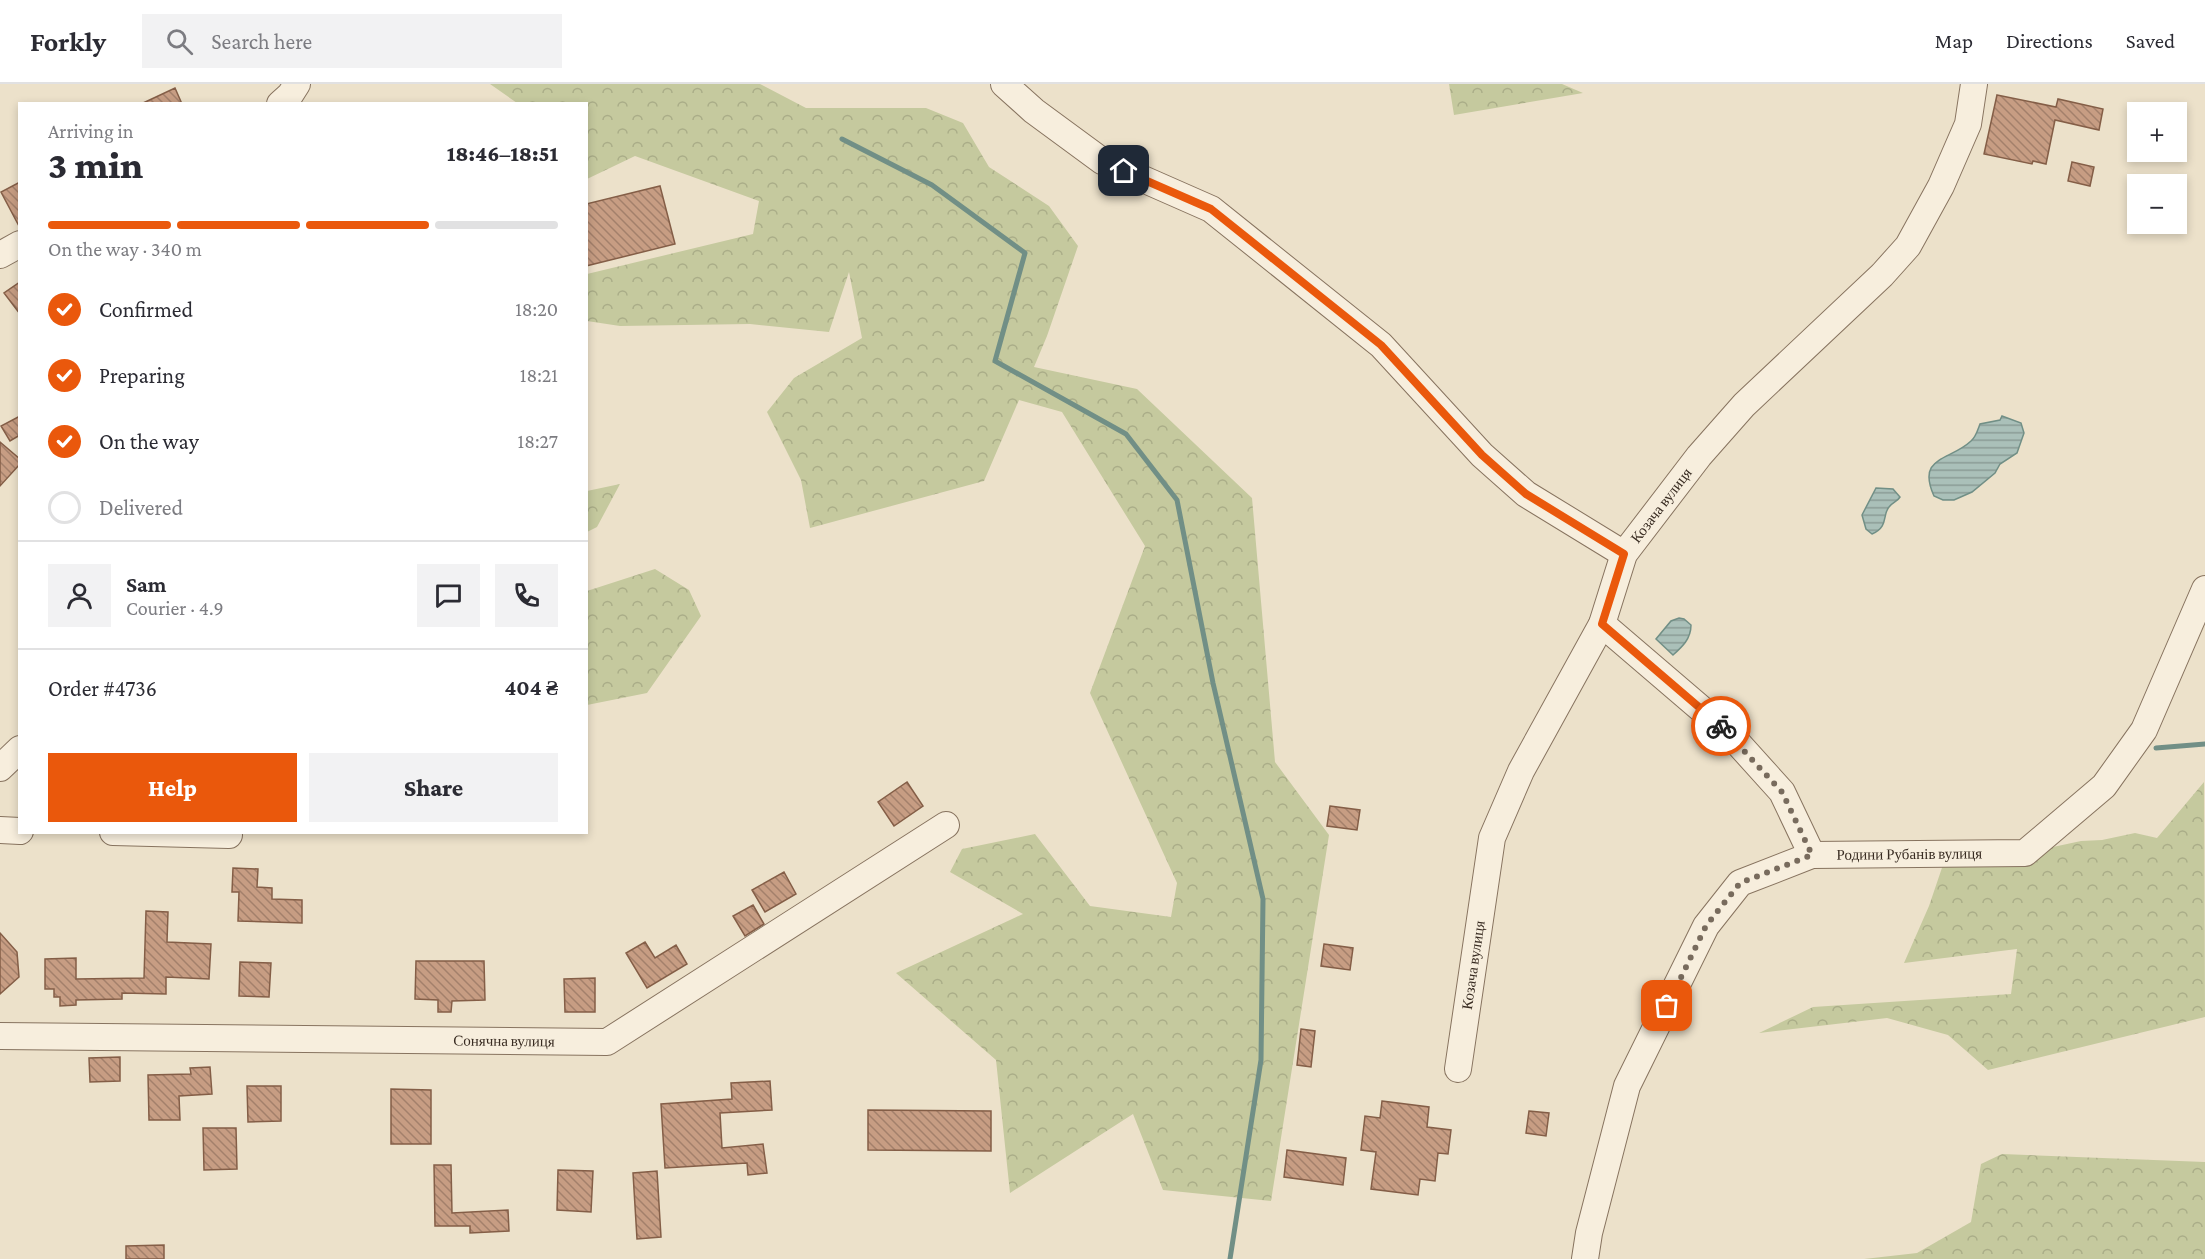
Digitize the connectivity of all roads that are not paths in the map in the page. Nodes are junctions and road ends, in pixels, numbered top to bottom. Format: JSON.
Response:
{"nodes":[{"id":1,"x":297,"y":84,"type":"edge"},
{"id":2,"x":1004,"y":84,"type":"edge"},
{"id":3,"x":1974,"y":84,"type":"edge"},
{"id":4,"x":282,"y":102,"type":"edge"},
{"id":5,"x":18,"y":245,"type":"edge"},
{"id":6,"x":0,"y":255,"type":"edge"},
{"id":7,"x":1624,"y":554,"type":"junction"},
{"id":8,"x":2205,"y":589,"type":"edge"},
{"id":9,"x":1602,"y":624,"type":"junction"},
{"id":10,"x":18,"y":751,"type":"edge"},
{"id":11,"x":0,"y":768,"type":"edge"},
{"id":12,"x":945,"y":825,"type":"dead end"},
{"id":13,"x":0,"y":830,"type":"edge"},
{"id":14,"x":18,"y":831,"type":"edge"},
{"id":15,"x":191,"y":834,"type":"edge"},
{"id":16,"x":230,"y":835,"type":"dead end"},
{"id":17,"x":1812,"y":855,"type":"junction"},
{"id":18,"x":0,"y":1036,"type":"edge"},
{"id":19,"x":1458,"y":1069,"type":"dead end"},
{"id":20,"x":1585,"y":1259,"type":"edge"}],
"edges":[{"from":1,"to":4,"type":"street"},
{"from":2,"to":7,"type":"street"},
{"from":3,"to":7,"type":"street","name":"Козача вулиця"},
{"from":5,"to":6,"type":"street"},
{"from":7,"to":9,"type":"street","name":"Козача вулиця"},
{"from":8,"to":17,"type":"street","name":"Родини Рубанів вулиця"},
{"from":9,"to":17,"type":"street"},
{"from":9,"to":19,"type":"street","name":"Козача вулиця"},
{"from":10,"to":11,"type":"street"},
{"from":12,"to":18,"type":"street","name":"Сонячна вулиця"},
{"from":13,"to":14,"type":"street"},
{"from":15,"to":16,"type":"street"},
{"from":17,"to":20,"type":"street","name":"Родини Рубанів вулиця"}]}
